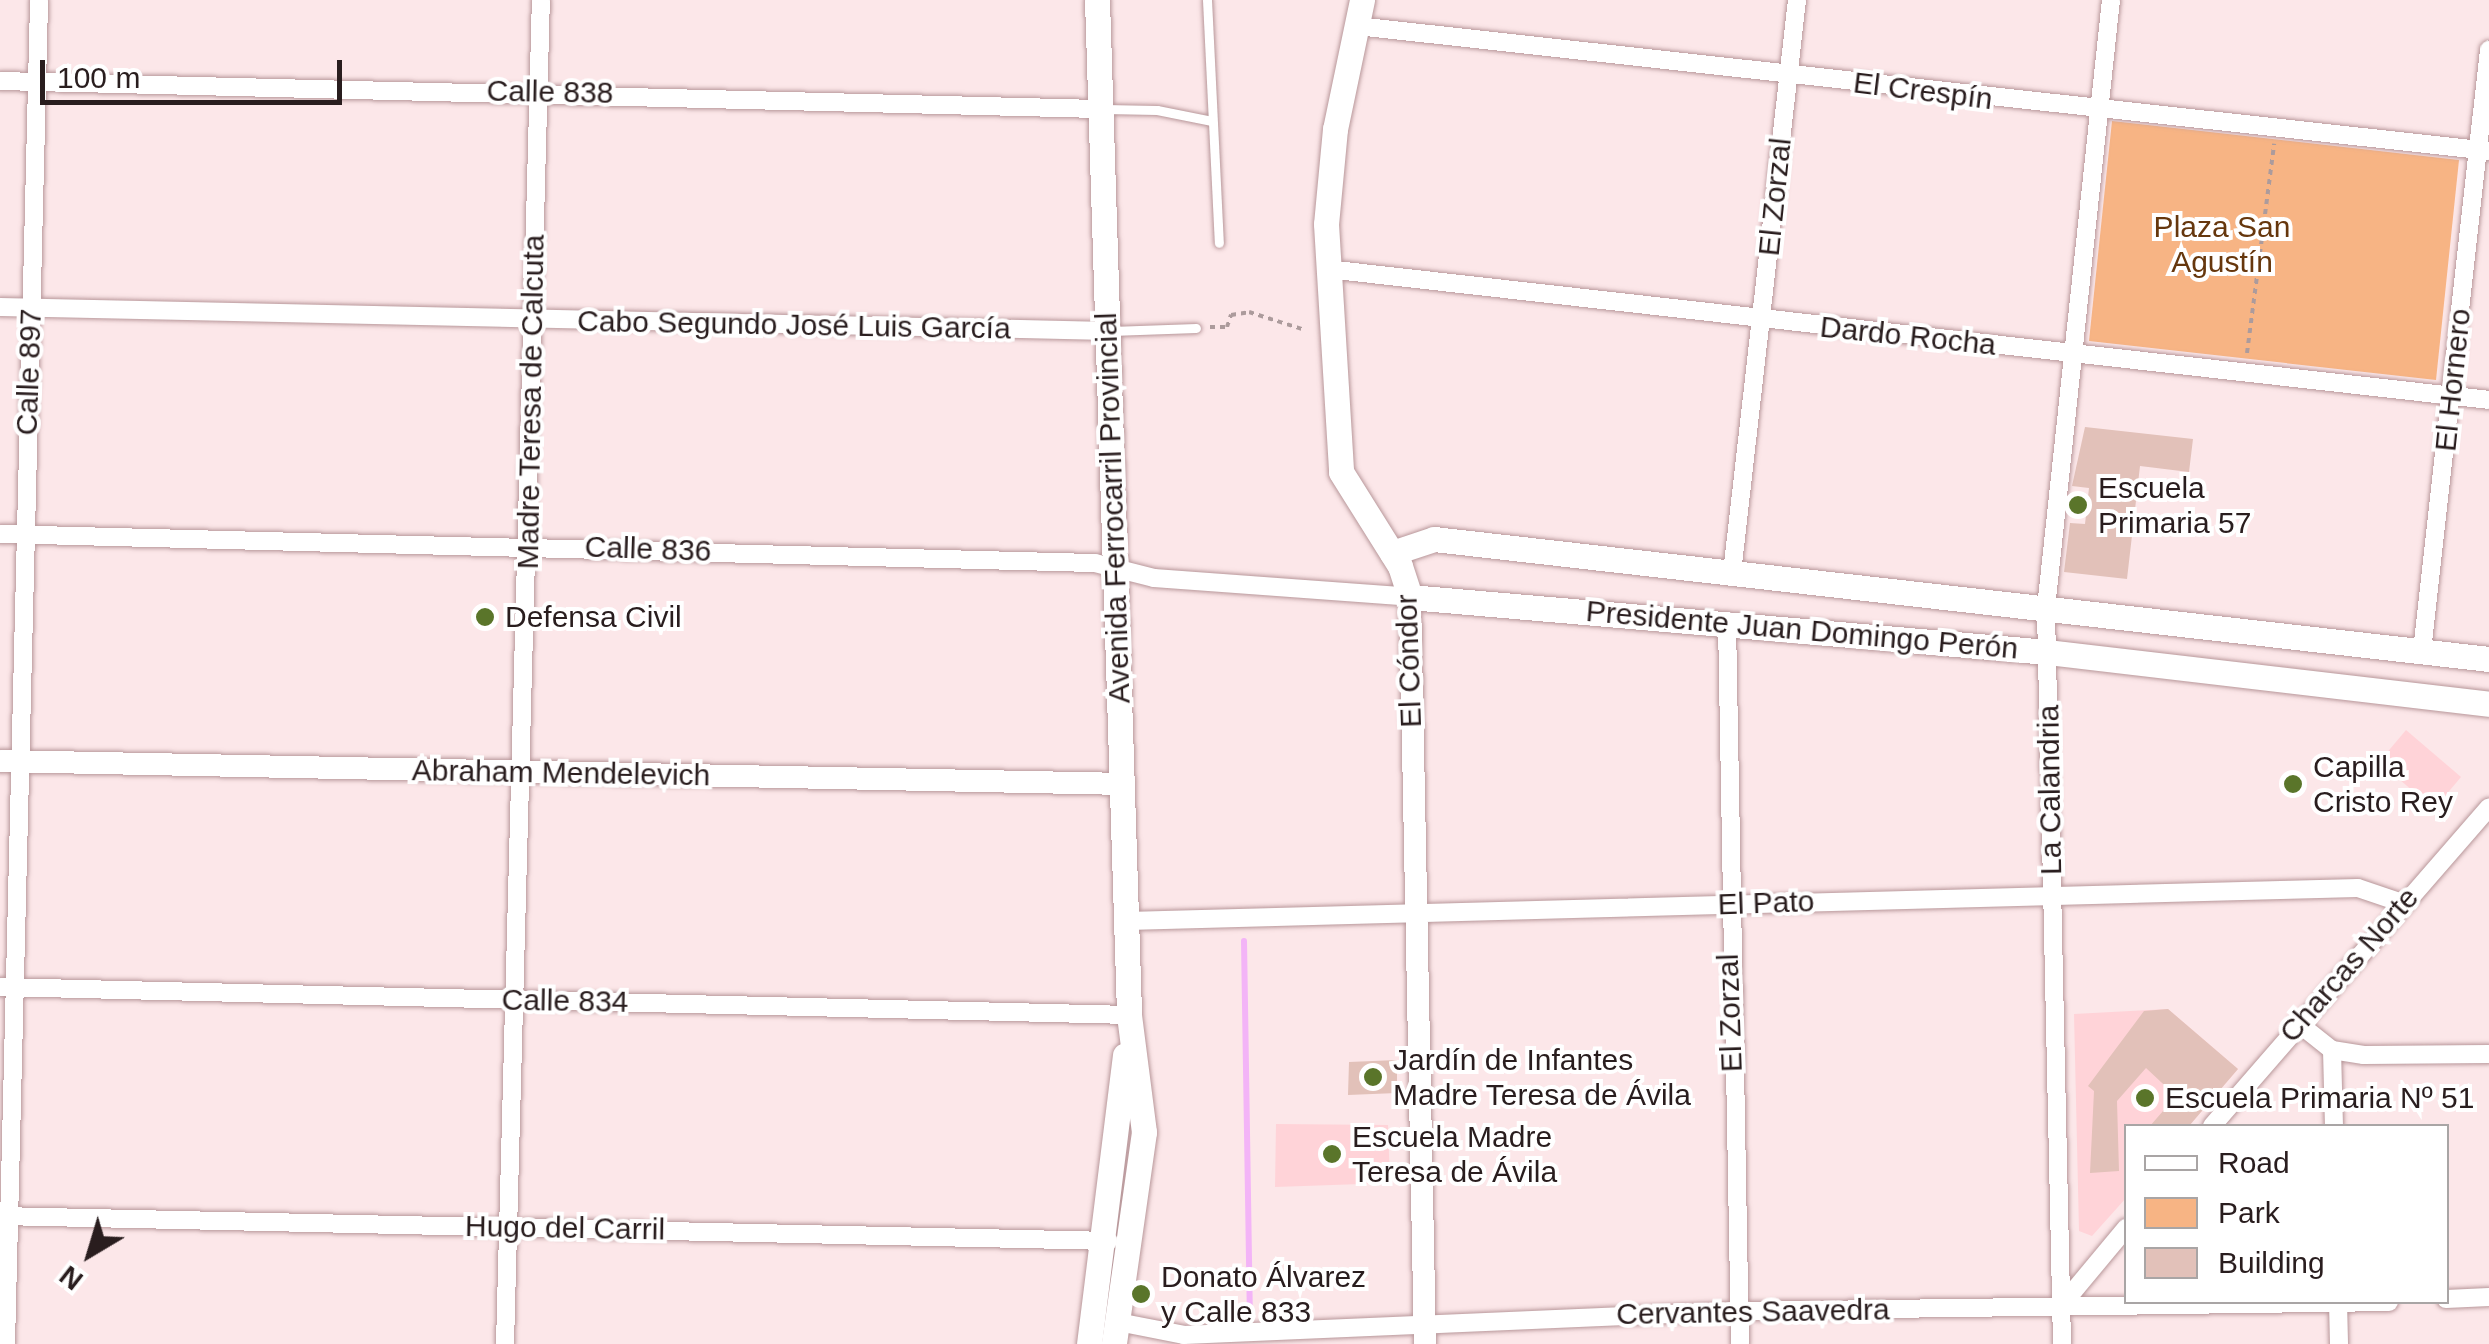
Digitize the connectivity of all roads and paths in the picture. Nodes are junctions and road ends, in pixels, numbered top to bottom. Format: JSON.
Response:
{"nodes":[{"id":1,"x":39,"y":0,"type":"edge"},
{"id":2,"x":541,"y":0,"type":"edge"},
{"id":3,"x":1097,"y":0,"type":"edge"},
{"id":4,"x":1207,"y":0,"type":"edge"},
{"id":5,"x":1362,"y":0,"type":"edge"},
{"id":6,"x":1797,"y":0,"type":"edge"},
{"id":7,"x":2112,"y":0,"type":"edge"},
{"id":8,"x":1357,"y":26,"type":"junction"},
{"id":9,"x":2489,"y":50,"type":"edge"},
{"id":10,"x":1788,"y":75,"type":"junction"},
{"id":11,"x":0,"y":80,"type":"edge"},
{"id":12,"x":38,"y":82,"type":"junction"},
{"id":13,"x":538,"y":92,"type":"junction"},
{"id":14,"x":1101,"y":109,"type":"junction"},
{"id":15,"x":2100,"y":111,"type":"junction"},
{"id":16,"x":1212,"y":122,"type":"junction"},
{"id":17,"x":2276,"y":129,"type":"junction"},
{"id":18,"x":2484,"y":150,"type":"edge"},
{"id":19,"x":1219,"y":243,"type":"dead end"},
{"id":20,"x":1327,"y":269,"type":"junction"},
{"id":21,"x":0,"y":307,"type":"edge"},
{"id":22,"x":30,"y":308,"type":"junction"},
{"id":23,"x":533,"y":320,"type":"junction"},
{"id":24,"x":1762,"y":321,"type":"junction"},
{"id":25,"x":1196,"y":328,"type":"joint"},
{"id":26,"x":1302,"y":329,"type":"dead end"},
{"id":27,"x":1108,"y":331,"type":"junction"},
{"id":28,"x":2071,"y":352,"type":"junction"},
{"id":29,"x":2244,"y":372,"type":"junction"},
{"id":30,"x":2451,"y":396,"type":"junction"},
{"id":31,"x":2489,"y":400,"type":"edge"},
{"id":32,"x":0,"y":534,"type":"edge"},
{"id":33,"x":24,"y":534,"type":"junction"},
{"id":34,"x":528,"y":546,"type":"junction"},
{"id":35,"x":1392,"y":553,"type":"junction"},
{"id":36,"x":1114,"y":568,"type":"junction"},
{"id":37,"x":1732,"y":573,"type":"junction"},
{"id":38,"x":1410,"y":596,"type":"junction"},
{"id":39,"x":2046,"y":608,"type":"junction"},
{"id":40,"x":1727,"y":621,"type":"junction"},
{"id":41,"x":2422,"y":651,"type":"junction"},
{"id":42,"x":2048,"y":652,"type":"junction"},
{"id":43,"x":2489,"y":658,"type":"edge"},
{"id":44,"x":2489,"y":704,"type":"edge"},
{"id":45,"x":9,"y":761,"type":"edge"},
{"id":46,"x":516,"y":772,"type":"junction"},
{"id":47,"x":1122,"y":784,"type":"junction"},
{"id":48,"x":2489,"y":807,"type":"edge"},
{"id":49,"x":2051,"y":895,"type":"junction"},
{"id":50,"x":2402,"y":903,"type":"junction"},
{"id":51,"x":1727,"y":905,"type":"junction"},
{"id":52,"x":1414,"y":910,"type":"junction"},
{"id":53,"x":1127,"y":921,"type":"junction"},
{"id":54,"x":8,"y":988,"type":"edge"},
{"id":55,"x":513,"y":999,"type":"junction"},
{"id":56,"x":1130,"y":1015,"type":"junction"},
{"id":57,"x":2298,"y":1023,"type":"junction"},
{"id":58,"x":2332,"y":1050,"type":"junction"},
{"id":59,"x":2489,"y":1054,"type":"edge"},
{"id":60,"x":2214,"y":1124,"type":"edge"},
{"id":61,"x":2334,"y":1124,"type":"edge"},
{"id":62,"x":5,"y":1216,"type":"edge"},
{"id":63,"x":504,"y":1226,"type":"junction"},
{"id":64,"x":2124,"y":1230,"type":"edge"},
{"id":65,"x":1116,"y":1241,"type":"junction"},
{"id":66,"x":2489,"y":1298,"type":"edge"},
{"id":67,"x":2449,"y":1299,"type":"edge"},
{"id":68,"x":2200,"y":1304,"type":"edge"},
{"id":69,"x":2338,"y":1304,"type":"edge"},
{"id":70,"x":2061,"y":1306,"type":"junction"},
{"id":71,"x":1739,"y":1311,"type":"junction"},
{"id":72,"x":1116,"y":1333,"type":"edge"},
{"id":73,"x":1424,"y":1334,"type":"edge"},
{"id":74,"x":6,"y":1344,"type":"edge"},
{"id":75,"x":504,"y":1344,"type":"edge"},
{"id":76,"x":1089,"y":1344,"type":"edge"},
{"id":77,"x":1740,"y":1344,"type":"edge"},
{"id":78,"x":2062,"y":1344,"type":"edge"},
{"id":79,"x":2340,"y":1344,"type":"edge"}],
"edges":[{"from":1,"to":12,"type":"street","name":"Calle 897"},
{"from":2,"to":13,"type":"street","name":"Madre Teresa de Calcuta"},
{"from":3,"to":14,"type":"main road","name":"Avenida Ferrocarril Provincial"},
{"from":4,"to":16,"type":"lane"},
{"from":5,"to":8,"type":"main road","name":"El Cóndor"},
{"from":6,"to":10,"type":"street","name":"El Zorzal"},
{"from":7,"to":15,"type":"street","name":"La Calandria"},
{"from":8,"to":10,"type":"street","name":"El Crespín"},
{"from":8,"to":20,"type":"main road","name":"El Cóndor"},
{"from":9,"to":18,"type":"street","name":"El Hornero"},
{"from":10,"to":15,"type":"street","name":"El Crespín"},
{"from":10,"to":24,"type":"street","name":"El Zorzal"},
{"from":11,"to":12,"type":"street","name":"Calle 838"},
{"from":12,"to":13,"type":"street","name":"Calle 838"},
{"from":12,"to":22,"type":"street","name":"Calle 897"},
{"from":13,"to":14,"type":"street","name":"Calle 838"},
{"from":13,"to":23,"type":"street","name":"Madre Teresa de Calcuta"},
{"from":14,"to":16,"type":"lane"},
{"from":14,"to":27,"type":"main road","name":"Avenida Ferrocarril Provincial"},
{"from":15,"to":17,"type":"street","name":"El Crespín"},
{"from":15,"to":28,"type":"street","name":"La Calandria"},
{"from":16,"to":19,"type":"lane"},
{"from":17,"to":18,"type":"street","name":"El Crespín"},
{"from":17,"to":29,"type":"path"},
{"from":18,"to":30,"type":"street","name":"El Hornero"},
{"from":20,"to":24,"type":"street","name":"Dardo Rocha"},
{"from":20,"to":35,"type":"main road","name":"El Cóndor"},
{"from":21,"to":22,"type":"street","name":"Cabo Segundo José Luis García"},
{"from":22,"to":23,"type":"street","name":"Cabo Segundo José Luis García"},
{"from":22,"to":33,"type":"street","name":"Calle 897"},
{"from":23,"to":27,"type":"street","name":"Cabo Segundo José Luis García"},
{"from":23,"to":34,"type":"street","name":"Madre Teresa de Calcuta"},
{"from":24,"to":28,"type":"street","name":"Dardo Rocha"},
{"from":24,"to":37,"type":"street","name":"El Zorzal"},
{"from":25,"to":26,"type":"path"},
{"from":25,"to":27,"type":"lane"},
{"from":27,"to":36,"type":"main road","name":"Avenida Ferrocarril Provincial"},
{"from":28,"to":29,"type":"street","name":"Dardo Rocha"},
{"from":28,"to":39,"type":"street","name":"La Calandria"},
{"from":29,"to":30,"type":"street","name":"Dardo Rocha"},
{"from":30,"to":31,"type":"street","name":"Dardo Rocha"},
{"from":30,"to":41,"type":"street","name":"El Hornero"},
{"from":32,"to":33,"type":"street","name":"Calle 836"},
{"from":33,"to":34,"type":"street","name":"Calle 836"},
{"from":33,"to":45,"type":"street","name":"Calle 897"},
{"from":34,"to":36,"type":"street","name":"Calle 836"},
{"from":34,"to":46,"type":"street","name":"Madre Teresa de Calcuta"},
{"from":35,"to":37,"type":"main road","name":"Presidente Juan Domingo Perón"},
{"from":35,"to":38,"type":"main road","name":"El Cóndor"},
{"from":36,"to":38,"type":"street","name":"Presidente Juan Domingo Perón"},
{"from":36,"to":47,"type":"main road","name":"Avenida Ferrocarril Provincial"},
{"from":37,"to":39,"type":"main road","name":"Presidente Juan Domingo Perón"},
{"from":38,"to":40,"type":"main road","name":"Presidente Juan Domingo Perón"},
{"from":38,"to":52,"type":"street","name":"El Cóndor"},
{"from":39,"to":41,"type":"main road","name":"Presidente Juan Domingo Perón"},
{"from":39,"to":42,"type":"street","name":"La Calandria"},
{"from":40,"to":42,"type":"main road","name":"Presidente Juan Domingo Perón"},
{"from":40,"to":51,"type":"street","name":"El Zorzal"},
{"from":41,"to":43,"type":"main road","name":"Presidente Juan Domingo Perón"},
{"from":42,"to":44,"type":"main road","name":"Presidente Juan Domingo Perón"},
{"from":42,"to":49,"type":"street","name":"La Calandria"},
{"from":45,"to":46,"type":"street","name":"Abraham Mendelevich"},
{"from":45,"to":54,"type":"street","name":"Calle 897"},
{"from":46,"to":47,"type":"street","name":"Abraham Mendelevich"},
{"from":46,"to":55,"type":"street","name":"Madre Teresa de Calcuta"},
{"from":47,"to":53,"type":"main road","name":"Avenida Ferrocarril Provincial"},
{"from":48,"to":50,"type":"street","name":"Charcas Norte"},
{"from":49,"to":50,"type":"street","name":"El Pato"},
{"from":49,"to":51,"type":"street","name":"El Pato"},
{"from":49,"to":70,"type":"street","name":"La Calandria"},
{"from":50,"to":57,"type":"street","name":"Charcas Norte"},
{"from":51,"to":52,"type":"street","name":"El Pato"},
{"from":51,"to":71,"type":"street","name":"El Zorzal"},
{"from":52,"to":53,"type":"street","name":"El Pato"},
{"from":52,"to":73,"type":"street","name":"El Cóndor"},
{"from":53,"to":56,"type":"main road","name":"Avenida Ferrocarril Provincial"},
{"from":54,"to":55,"type":"street","name":"Calle 834"},
{"from":54,"to":62,"type":"street","name":"Calle 897"},
{"from":55,"to":56,"type":"street","name":"Calle 834"},
{"from":55,"to":63,"type":"street","name":"Madre Teresa de Calcuta"},
{"from":56,"to":65,"type":"main road","name":"Avenida Ferrocarril Provincial"},
{"from":57,"to":58,"type":"street"},
{"from":57,"to":60,"type":"street","name":"Charcas Norte"},
{"from":58,"to":59,"type":"street"},
{"from":58,"to":61,"type":"street"},
{"from":62,"to":63,"type":"street","name":"Hugo del Carril"},
{"from":62,"to":74,"type":"street","name":"Calle 897"},
{"from":63,"to":65,"type":"street","name":"Hugo del Carril"},
{"from":63,"to":75,"type":"street","name":"Madre Teresa de Calcuta"},
{"from":64,"to":70,"type":"street"},
{"from":65,"to":72,"type":"main road"},
{"from":65,"to":76,"type":"main road"},
{"from":66,"to":67,"type":"street"},
{"from":68,"to":70,"type":"street","name":"Cervantes Saavedra"},
{"from":69,"to":79,"type":"street"},
{"from":70,"to":71,"type":"street","name":"Cervantes Saavedra"},
{"from":70,"to":78,"type":"street","name":"La Calandria"},
{"from":71,"to":73,"type":"street","name":"Cervantes Saavedra"},
{"from":71,"to":77,"type":"street","name":"El Zorzal"},
{"from":72,"to":73,"type":"street","name":"Cervantes Saavedra"}]}
